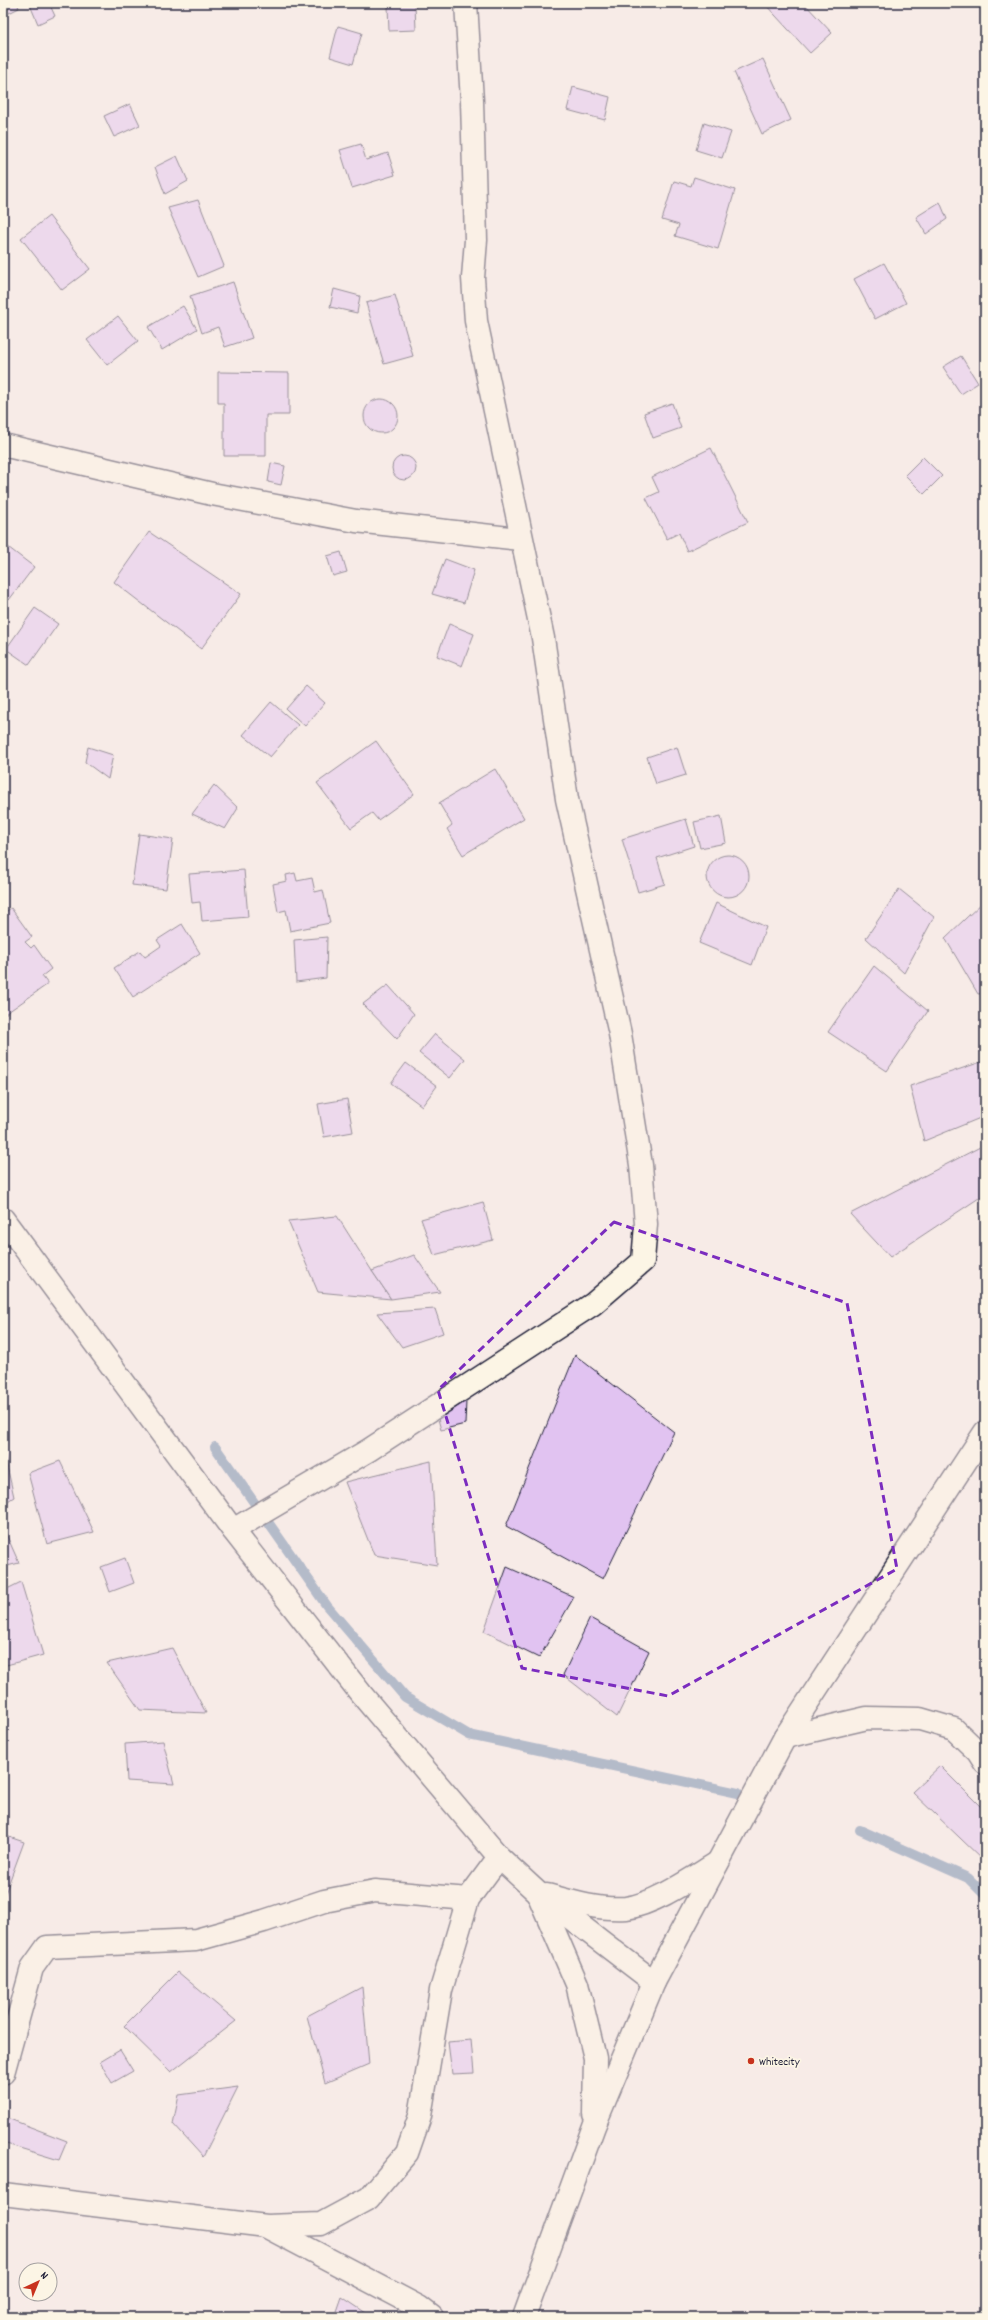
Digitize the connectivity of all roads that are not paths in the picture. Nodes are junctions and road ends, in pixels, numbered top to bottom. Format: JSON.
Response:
{"nodes":[{"id":1,"x":466,"y":3,"type":"edge"},
{"id":2,"x":3,"y":445,"type":"edge"},
{"id":3,"x":520,"y":539,"type":"junction"},
{"id":4,"x":3,"y":1219,"type":"edge"},
{"id":5,"x":985,"y":1432,"type":"edge"},
{"id":6,"x":233,"y":1530,"type":"junction"},
{"id":7,"x":785,"y":1737,"type":"junction"},
{"id":8,"x":985,"y":1763,"type":"edge"},
{"id":9,"x":499,"y":1857,"type":"junction"},
{"id":10,"x":717,"y":1863,"type":"junction"},
{"id":11,"x":538,"y":1893,"type":"junction"},
{"id":12,"x":468,"y":1899,"type":"junction"},
{"id":13,"x":654,"y":1982,"type":"junction"},
{"id":14,"x":3,"y":2074,"type":"edge"},
{"id":15,"x":594,"y":2126,"type":"junction"},
{"id":16,"x":3,"y":2194,"type":"edge"},
{"id":17,"x":266,"y":2226,"type":"junction"},
{"id":18,"x":432,"y":2317,"type":"edge"},
{"id":19,"x":524,"y":2317,"type":"edge"}],
"edges":[{"from":1,"to":3,"type":"street"},
{"from":2,"to":3,"type":"street"},
{"from":3,"to":6,"type":"street"},
{"from":4,"to":6,"type":"street"},
{"from":5,"to":7,"type":"street"},
{"from":6,"to":9,"type":"street"},
{"from":7,"to":8,"type":"street"},
{"from":7,"to":10,"type":"street"},
{"from":9,"to":11,"type":"street"},
{"from":9,"to":12,"type":"street"},
{"from":10,"to":11,"type":"street"},
{"from":10,"to":13,"type":"street"},
{"from":11,"to":13,"type":"street"},
{"from":11,"to":15,"type":"street"},
{"from":12,"to":14,"type":"street"},
{"from":12,"to":17,"type":"street"},
{"from":13,"to":15,"type":"street"},
{"from":15,"to":19,"type":"street"},
{"from":16,"to":17,"type":"street"},
{"from":17,"to":18,"type":"street"}]}
